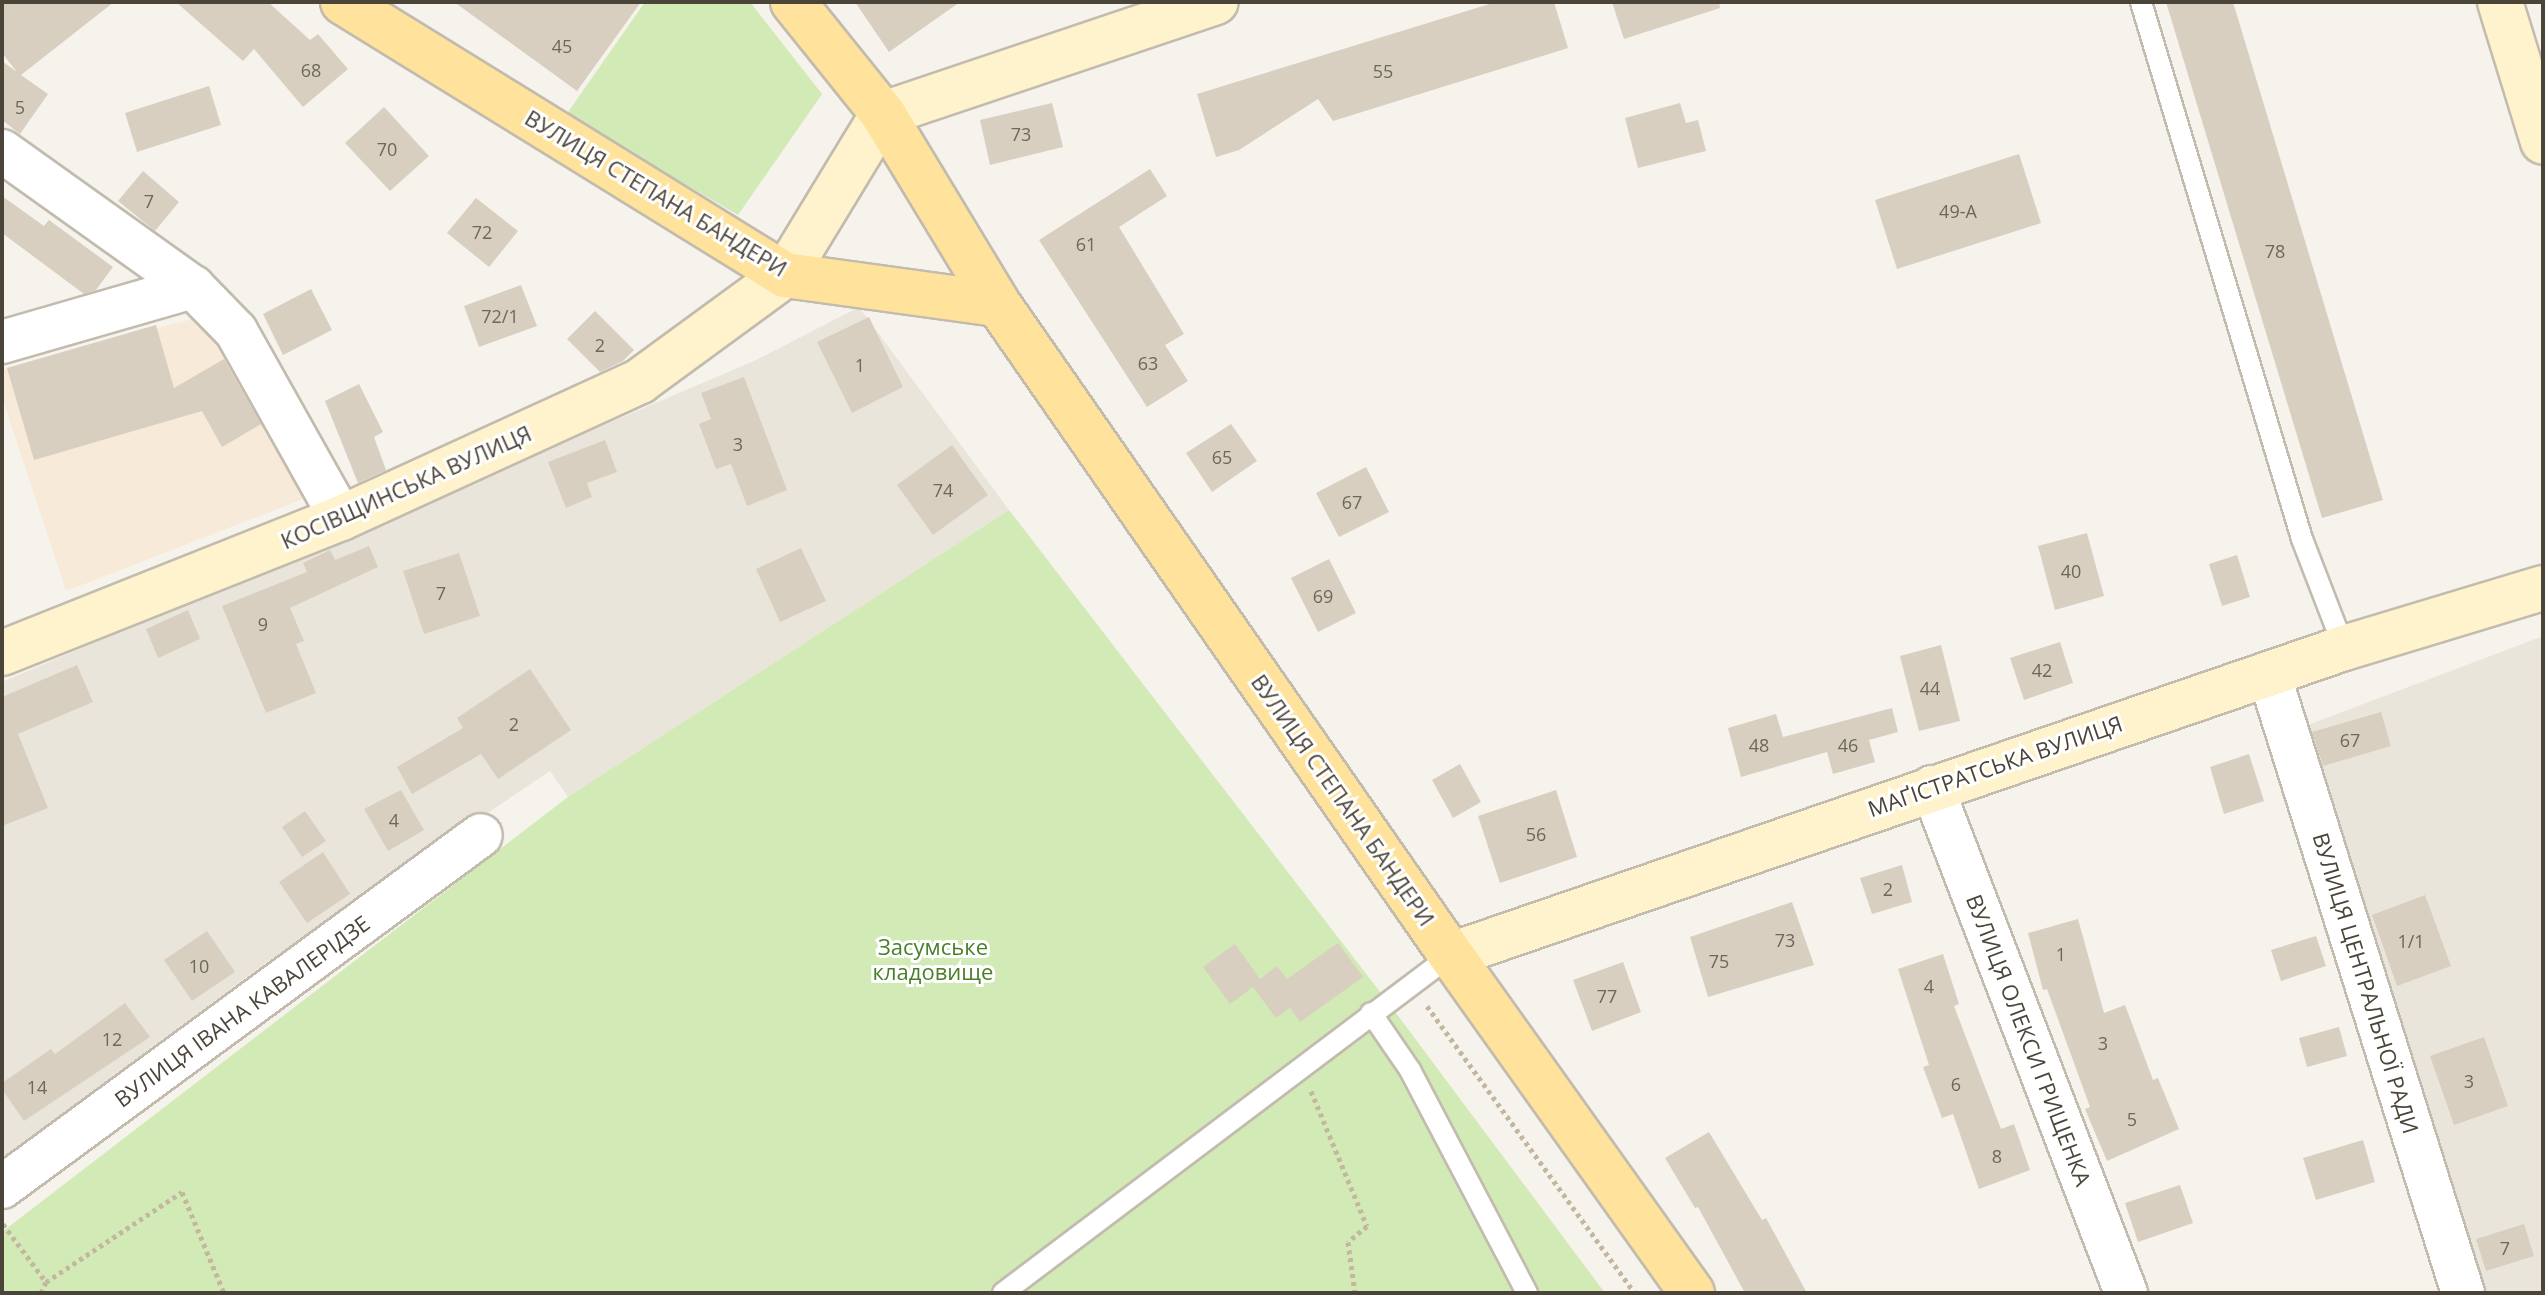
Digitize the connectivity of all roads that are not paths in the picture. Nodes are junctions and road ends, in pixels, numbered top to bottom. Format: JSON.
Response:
{"nodes":[{"id":1,"x":343,"y":2,"type":"edge"},
{"id":2,"x":793,"y":2,"type":"edge"},
{"id":3,"x":1216,"y":2,"type":"edge"},
{"id":4,"x":2141,"y":2,"type":"edge"},
{"id":5,"x":2500,"y":2,"type":"edge"},
{"id":6,"x":883,"y":114,"type":"junction"},
{"id":7,"x":2543,"y":142,"type":"edge"},
{"id":8,"x":2,"y":151,"type":"edge"},
{"id":9,"x":785,"y":275,"type":"junction"},
{"id":10,"x":193,"y":287,"type":"junction"},
{"id":11,"x":998,"y":304,"type":"junction"},
{"id":12,"x":2,"y":342,"type":"edge"},
{"id":13,"x":341,"y":518,"type":"junction"},
{"id":14,"x":2543,"y":588,"type":"edge"},
{"id":15,"x":2344,"y":648,"type":"junction"},
{"id":16,"x":2,"y":653,"type":"edge"},
{"id":17,"x":2269,"y":674,"type":"junction"},
{"id":18,"x":1932,"y":787,"type":"junction"},
{"id":19,"x":481,"y":835,"type":"dead end"},
{"id":20,"x":1451,"y":955,"type":"junction"},
{"id":21,"x":1371,"y":1013,"type":"junction"},
{"id":22,"x":2,"y":1187,"type":"edge"},
{"id":23,"x":1003,"y":1293,"type":"edge"},
{"id":24,"x":1527,"y":1293,"type":"edge"},
{"id":25,"x":1692,"y":1293,"type":"edge"},
{"id":26,"x":2126,"y":1293,"type":"edge"},
{"id":27,"x":2463,"y":1293,"type":"edge"}],
"edges":[{"from":1,"to":9,"type":"main road","name":"ВУЛИЦЯ СТЕПАНА БАНДЕРИ"},
{"from":2,"to":6,"type":"main road","name":"ВУЛИЦЯ СТЕПАНА БАНДЕРИ"},
{"from":3,"to":6,"type":"street"},
{"from":4,"to":15,"type":"lane"},
{"from":5,"to":7,"type":"street"},
{"from":6,"to":9,"type":"street"},
{"from":6,"to":11,"type":"main road","name":"ВУЛИЦЯ СТЕПАНА БАНДЕРИ"},
{"from":8,"to":10,"type":"street"},
{"from":9,"to":11,"type":"main road","name":"ВУЛИЦЯ СТЕПАНА БАНДЕРИ"},
{"from":9,"to":13,"type":"street","name":"КОСІВЩИНСЬКА ВУЛИЦЯ"},
{"from":10,"to":12,"type":"street"},
{"from":10,"to":13,"type":"street"},
{"from":11,"to":20,"type":"main road","name":"ВУЛИЦЯ СТЕПАНА БАНДЕРИ"},
{"from":13,"to":16,"type":"street","name":"КОСІВЩИНСЬКА ВУЛИЦЯ"},
{"from":14,"to":15,"type":"street","name":"МАҐІСТРАТСЬКА ВУЛИЦЯ"},
{"from":15,"to":17,"type":"street","name":"МАҐІСТРАТСЬКА ВУЛИЦЯ"},
{"from":17,"to":18,"type":"street","name":"МАҐІСТРАТСЬКА ВУЛИЦЯ"},
{"from":17,"to":27,"type":"street","name":"ВУЛИЦЯ ЦЕНТРАЛЬНОЇ РАДИ"},
{"from":18,"to":20,"type":"street","name":"МАҐІСТРАТСЬКА ВУЛИЦЯ"},
{"from":18,"to":26,"type":"street","name":"ВУЛИЦЯ ОЛЕКСИ ГРИЩЕНКА"},
{"from":19,"to":22,"type":"street","name":"ВУЛИЦЯ ІВАНА КАВАЛЕРІДЗЕ"},
{"from":20,"to":21,"type":"lane"},
{"from":20,"to":25,"type":"main road","name":"ВУЛИЦЯ СТЕПАНА БАНДЕРИ"},
{"from":21,"to":23,"type":"lane"},
{"from":21,"to":24,"type":"lane"}]}
